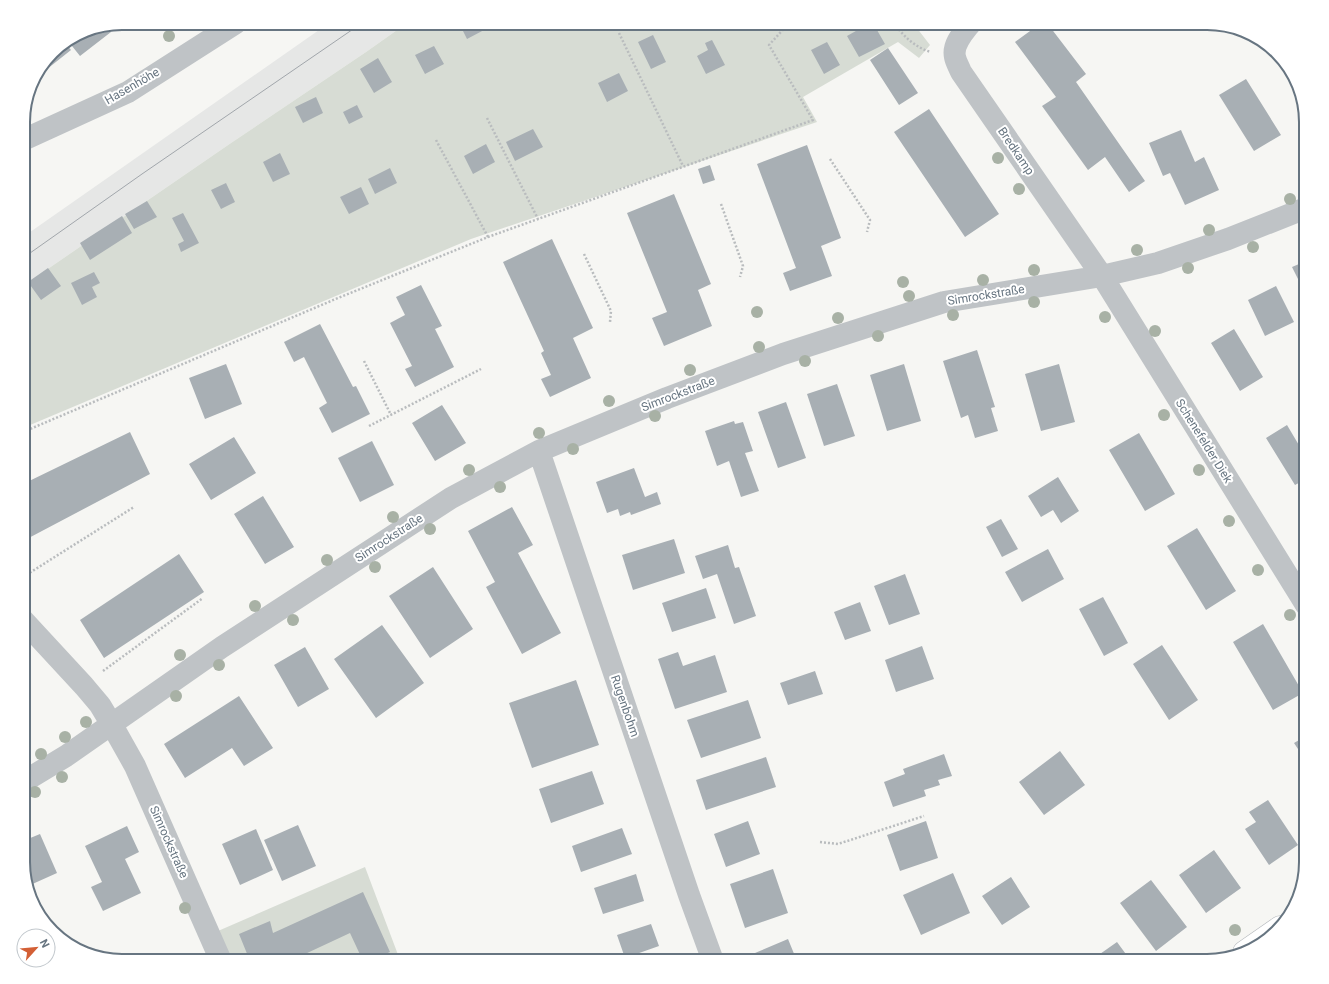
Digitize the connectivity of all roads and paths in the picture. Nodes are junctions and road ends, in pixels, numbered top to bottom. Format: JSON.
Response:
{"nodes":[{"id":1,"x":210,"y":30,"type":"edge"},
{"id":2,"x":783,"y":30,"type":"edge"},
{"id":3,"x":899,"y":30,"type":"edge"},
{"id":4,"x":967,"y":30,"type":"edge"},
{"id":5,"x":619,"y":33,"type":"dead end"},
{"id":6,"x":955,"y":58,"type":"junction"},
{"id":7,"x":487,"y":118,"type":"dead end"},
{"id":8,"x":30,"y":137,"type":"edge"},
{"id":9,"x":436,"y":140,"type":"dead end"},
{"id":10,"x":830,"y":159,"type":"dead end"},
{"id":11,"x":683,"y":166,"type":"junction"},
{"id":12,"x":721,"y":204,"type":"dead end"},
{"id":13,"x":1299,"y":211,"type":"edge"},
{"id":14,"x":538,"y":219,"type":"junction"},
{"id":15,"x":867,"y":232,"type":"dead end"},
{"id":16,"x":488,"y":237,"type":"junction"},
{"id":17,"x":584,"y":254,"type":"dead end"},
{"id":18,"x":427,"y":262,"type":"junction"},
{"id":19,"x":429,"y":267,"type":"dead end"},
{"id":20,"x":740,"y":276,"type":"dead end"},
{"id":21,"x":1102,"y":276,"type":"junction"},
{"id":22,"x":610,"y":322,"type":"dead end"},
{"id":23,"x":364,"y":361,"type":"dead end"},
{"id":24,"x":481,"y":369,"type":"dead end"},
{"id":25,"x":391,"y":415,"type":"junction"},
{"id":26,"x":369,"y":426,"type":"dead end"},
{"id":27,"x":30,"y":429,"type":"edge"},
{"id":28,"x":539,"y":450,"type":"junction"},
{"id":29,"x":134,"y":507,"type":"dead end"},
{"id":30,"x":30,"y":573,"type":"edge"},
{"id":31,"x":1299,"y":594,"type":"edge"},
{"id":32,"x":203,"y":598,"type":"dead end"},
{"id":33,"x":30,"y":628,"type":"edge"},
{"id":34,"x":84,"y":686,"type":"junction"},
{"id":35,"x":112,"y":725,"type":"junction"},
{"id":36,"x":30,"y":778,"type":"edge"},
{"id":37,"x":924,"y":816,"type":"dead end"},
{"id":38,"x":820,"y":842,"type":"dead end"},
{"id":39,"x":218,"y":954,"type":"edge"},
{"id":40,"x":710,"y":954,"type":"edge"}],
"edges":[{"from":1,"to":8,"type":"street","name":"Hasenhöhe"},
{"from":2,"to":11,"type":"path"},
{"from":3,"to":6,"type":"path"},
{"from":4,"to":6,"type":"street"},
{"from":5,"to":11,"type":"path"},
{"from":6,"to":21,"type":"street","name":"Bredkamp"},
{"from":7,"to":14,"type":"path"},
{"from":9,"to":16,"type":"path"},
{"from":10,"to":15,"type":"path"},
{"from":11,"to":14,"type":"path"},
{"from":12,"to":20,"type":"path"},
{"from":13,"to":21,"type":"street","name":"Simrockstraße"},
{"from":14,"to":16,"type":"path"},
{"from":16,"to":18,"type":"path"},
{"from":17,"to":22,"type":"path"},
{"from":18,"to":19,"type":"path"},
{"from":18,"to":27,"type":"path"},
{"from":21,"to":28,"type":"street","name":"Simrockstraße"},
{"from":21,"to":31,"type":"street","name":"Schenefelder Diek"},
{"from":23,"to":25,"type":"path"},
{"from":24,"to":25,"type":"path"},
{"from":25,"to":26,"type":"path"},
{"from":28,"to":35,"type":"street","name":"Simrockstraße"},
{"from":28,"to":40,"type":"street","name":"Rugenbohm"},
{"from":29,"to":30,"type":"path"},
{"from":32,"to":34,"type":"path"},
{"from":33,"to":34,"type":"street","name":"Simrockstraße"},
{"from":34,"to":35,"type":"street","name":"Simrockstraße"},
{"from":35,"to":36,"type":"street","name":"Simrockstraße"},
{"from":35,"to":39,"type":"street","name":"Simrockstraße"},
{"from":37,"to":38,"type":"path"}]}
